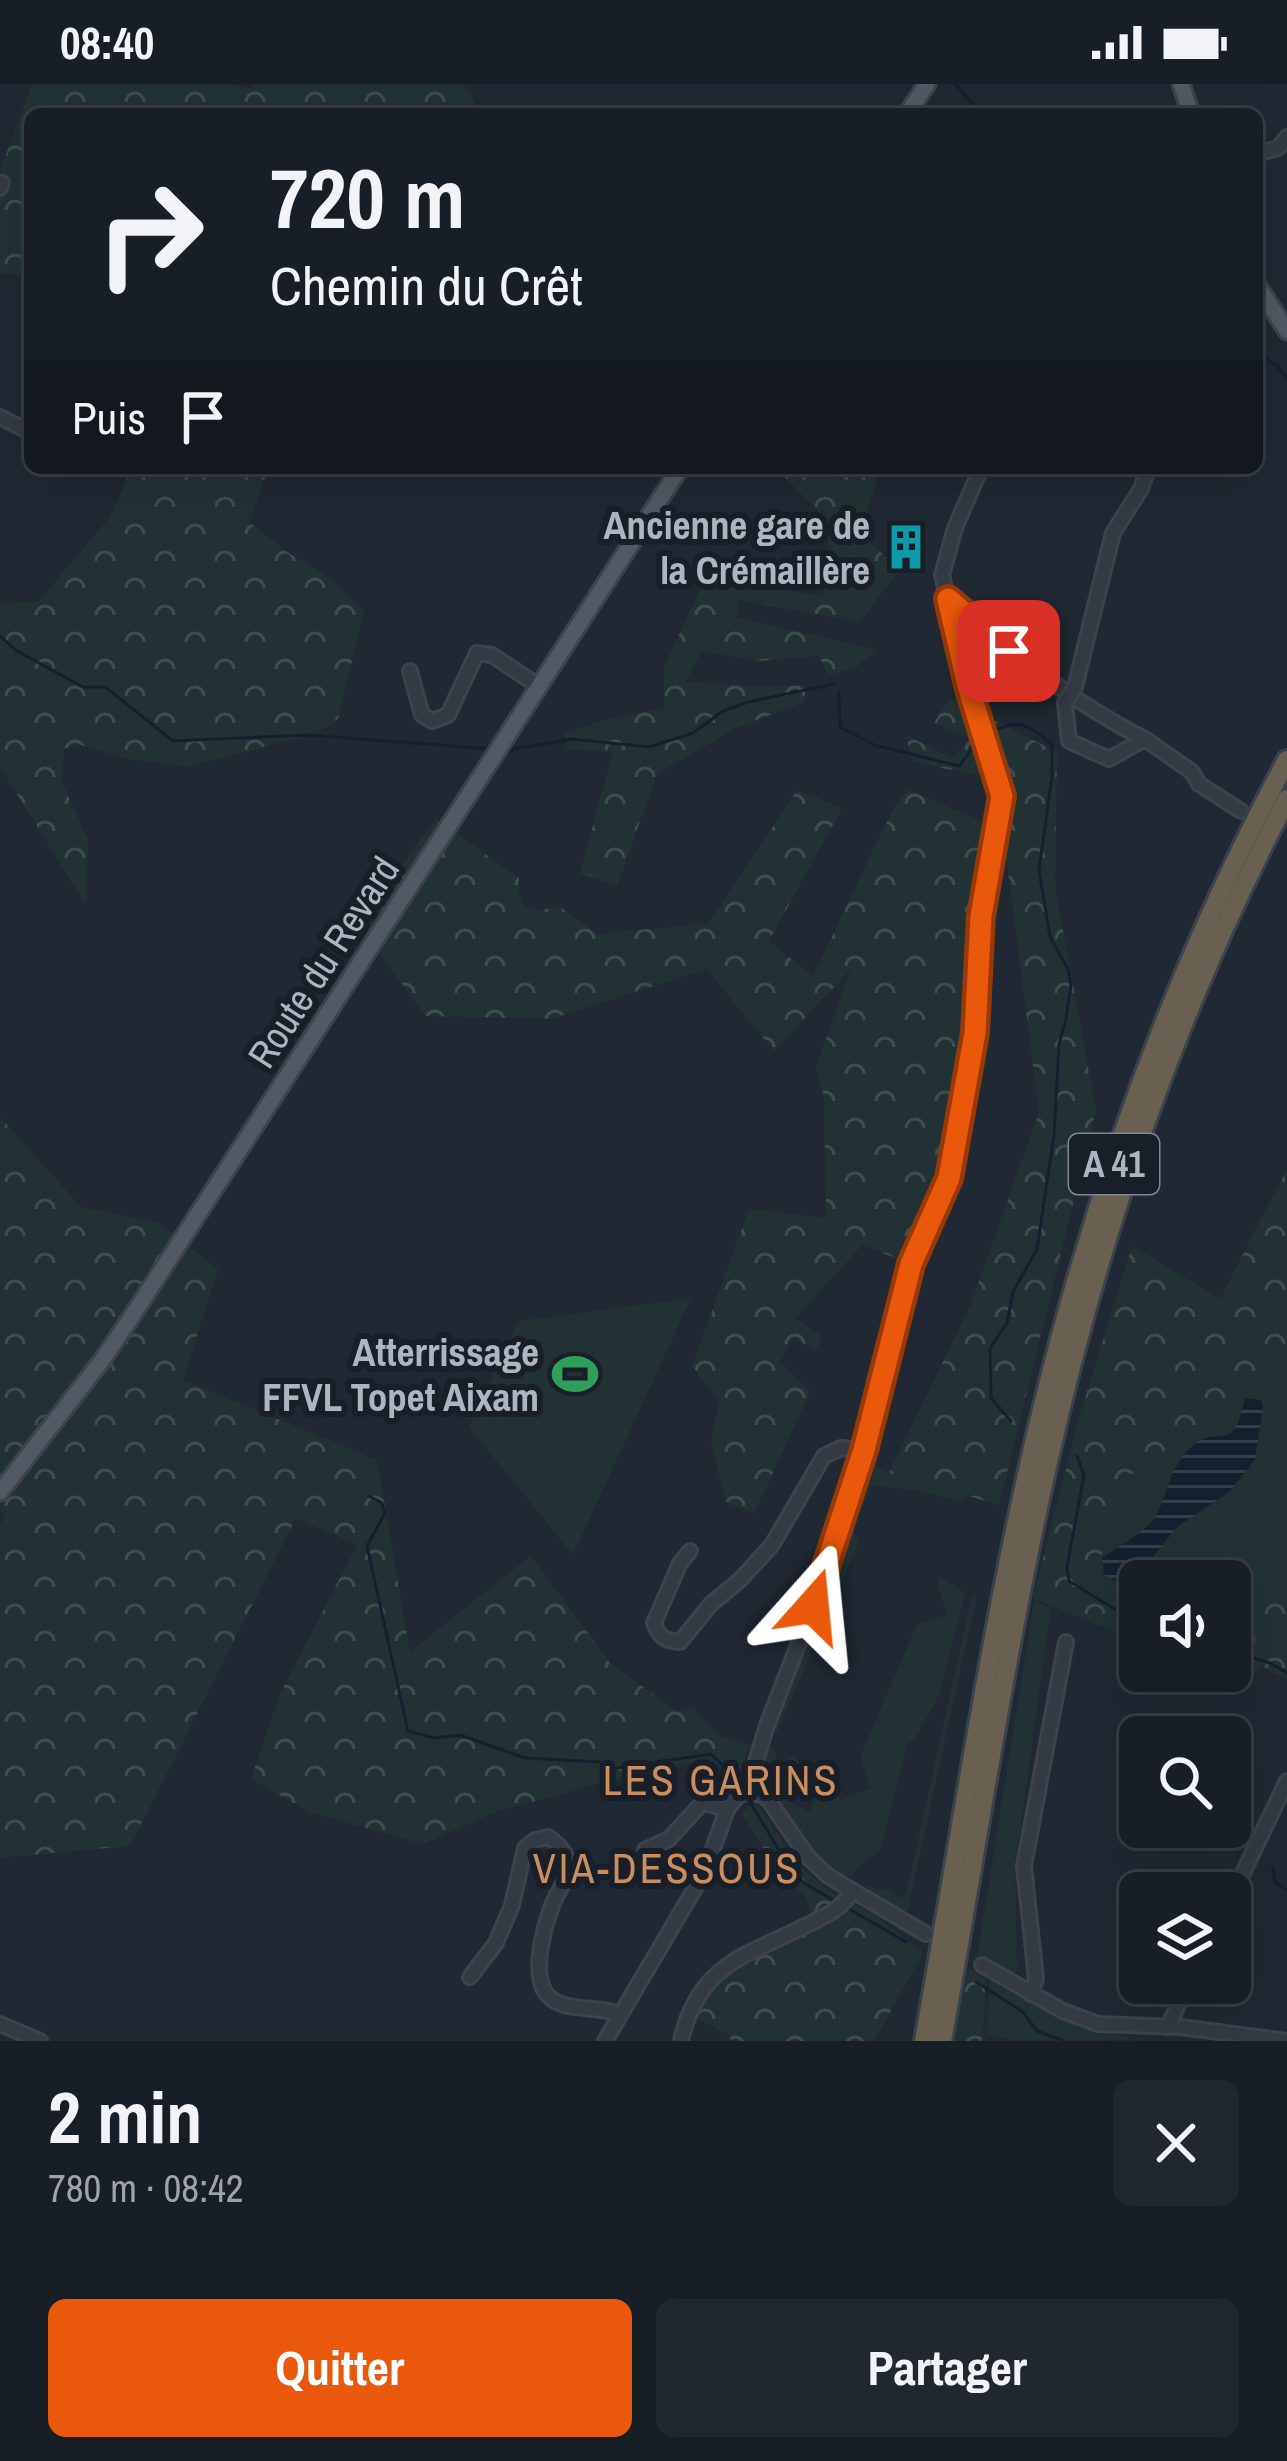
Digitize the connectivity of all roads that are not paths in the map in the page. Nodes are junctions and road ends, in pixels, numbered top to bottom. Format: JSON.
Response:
{"nodes":[{"id":1,"x":1287,"y":137,"type":"edge"},
{"id":2,"x":1263,"y":153,"type":"edge"},
{"id":3,"x":1263,"y":294,"type":"edge"},
{"id":4,"x":1271,"y":307,"type":"junction"},
{"id":5,"x":1287,"y":331,"type":"edge"},
{"id":6,"x":1287,"y":343,"type":"edge"},
{"id":7,"x":676,"y":474,"type":"edge"},
{"id":8,"x":978,"y":474,"type":"edge"},
{"id":9,"x":1146,"y":474,"type":"edge"},
{"id":10,"x":948,"y":599,"type":"junction"},
{"id":11,"x":410,"y":670,"type":"dead end"},
{"id":12,"x":540,"y":687,"type":"junction"},
{"id":13,"x":1145,"y":739,"type":"junction"},
{"id":14,"x":1287,"y":760,"type":"edge"},
{"id":15,"x":1287,"y":799,"type":"edge"},
{"id":16,"x":1241,"y":811,"type":"dead end"},
{"id":17,"x":864,"y":1450,"type":"junction"},
{"id":18,"x":2,"y":1487,"type":"edge"},
{"id":19,"x":691,"y":1551,"type":"dead end"},
{"id":20,"x":1066,"y":1642,"type":"dead end"},
{"id":21,"x":1287,"y":1781,"type":"edge"},
{"id":22,"x":751,"y":1791,"type":"junction"},
{"id":23,"x":728,"y":1810,"type":"junction"},
{"id":24,"x":645,"y":1850,"type":"dead end"},
{"id":25,"x":1243,"y":1872,"type":"edge"},
{"id":26,"x":845,"y":1901,"type":"junction"},
{"id":27,"x":926,"y":1934,"type":"dead end"},
{"id":28,"x":1034,"y":1959,"type":"junction"},
{"id":29,"x":982,"y":1965,"type":"dead end"},
{"id":30,"x":470,"y":1977,"type":"dead end"},
{"id":31,"x":1016,"y":1985,"type":"junction"},
{"id":32,"x":1031,"y":1994,"type":"junction"},
{"id":33,"x":1178,"y":2004,"type":"edge"},
{"id":34,"x":620,"y":2015,"type":"junction"},
{"id":35,"x":0,"y":2024,"type":"edge"},
{"id":36,"x":1168,"y":2026,"type":"junction"},
{"id":37,"x":1140,"y":2034,"type":"edge"},
{"id":38,"x":40,"y":2041,"type":"edge"},
{"id":39,"x":605,"y":2041,"type":"edge"},
{"id":40,"x":681,"y":2041,"type":"edge"},
{"id":41,"x":924,"y":2041,"type":"edge"},
{"id":42,"x":942,"y":2041,"type":"edge"},
{"id":43,"x":1287,"y":2041,"type":"edge"}],
"edges":[{"from":1,"to":2,"type":"street"},
{"from":3,"to":4,"type":"main road"},
{"from":4,"to":5,"type":"main road"},
{"from":4,"to":6,"type":"main road"},
{"from":7,"to":12,"type":"main road","name":"Route du Revard"},
{"from":8,"to":10,"type":"street"},
{"from":9,"to":13,"type":"street","bridge":true},
{"from":10,"to":13,"type":"street"},
{"from":10,"to":17,"type":"street"},
{"from":11,"to":12,"type":"street"},
{"from":12,"to":18,"type":"main road","name":"Route du Revard"},
{"from":13,"to":16,"type":"street"},
{"from":14,"to":41,"type":"highway","number":"A 41"},
{"from":15,"to":42,"type":"highway","number":"A 41"},
{"from":17,"to":19,"type":"street"},
{"from":17,"to":22,"type":"street"},
{"from":20,"to":28,"type":"street"},
{"from":21,"to":25,"type":"street"},
{"from":22,"to":23,"type":"street"},
{"from":22,"to":26,"type":"street"},
{"from":23,"to":24,"type":"street"},
{"from":23,"to":34,"type":"street"},
{"from":26,"to":27,"type":"street"},
{"from":26,"to":40,"type":"street"},
{"from":28,"to":31,"type":"street"},
{"from":28,"to":32,"type":"street"},
{"from":29,"to":31,"type":"street"},
{"from":30,"to":34,"type":"street"},
{"from":31,"to":32,"type":"street"},
{"from":32,"to":37,"type":"street"},
{"from":33,"to":36,"type":"street"},
{"from":34,"to":39,"type":"street"},
{"from":35,"to":38,"type":"street"},
{"from":36,"to":37,"type":"street"},
{"from":36,"to":43,"type":"street"}]}
